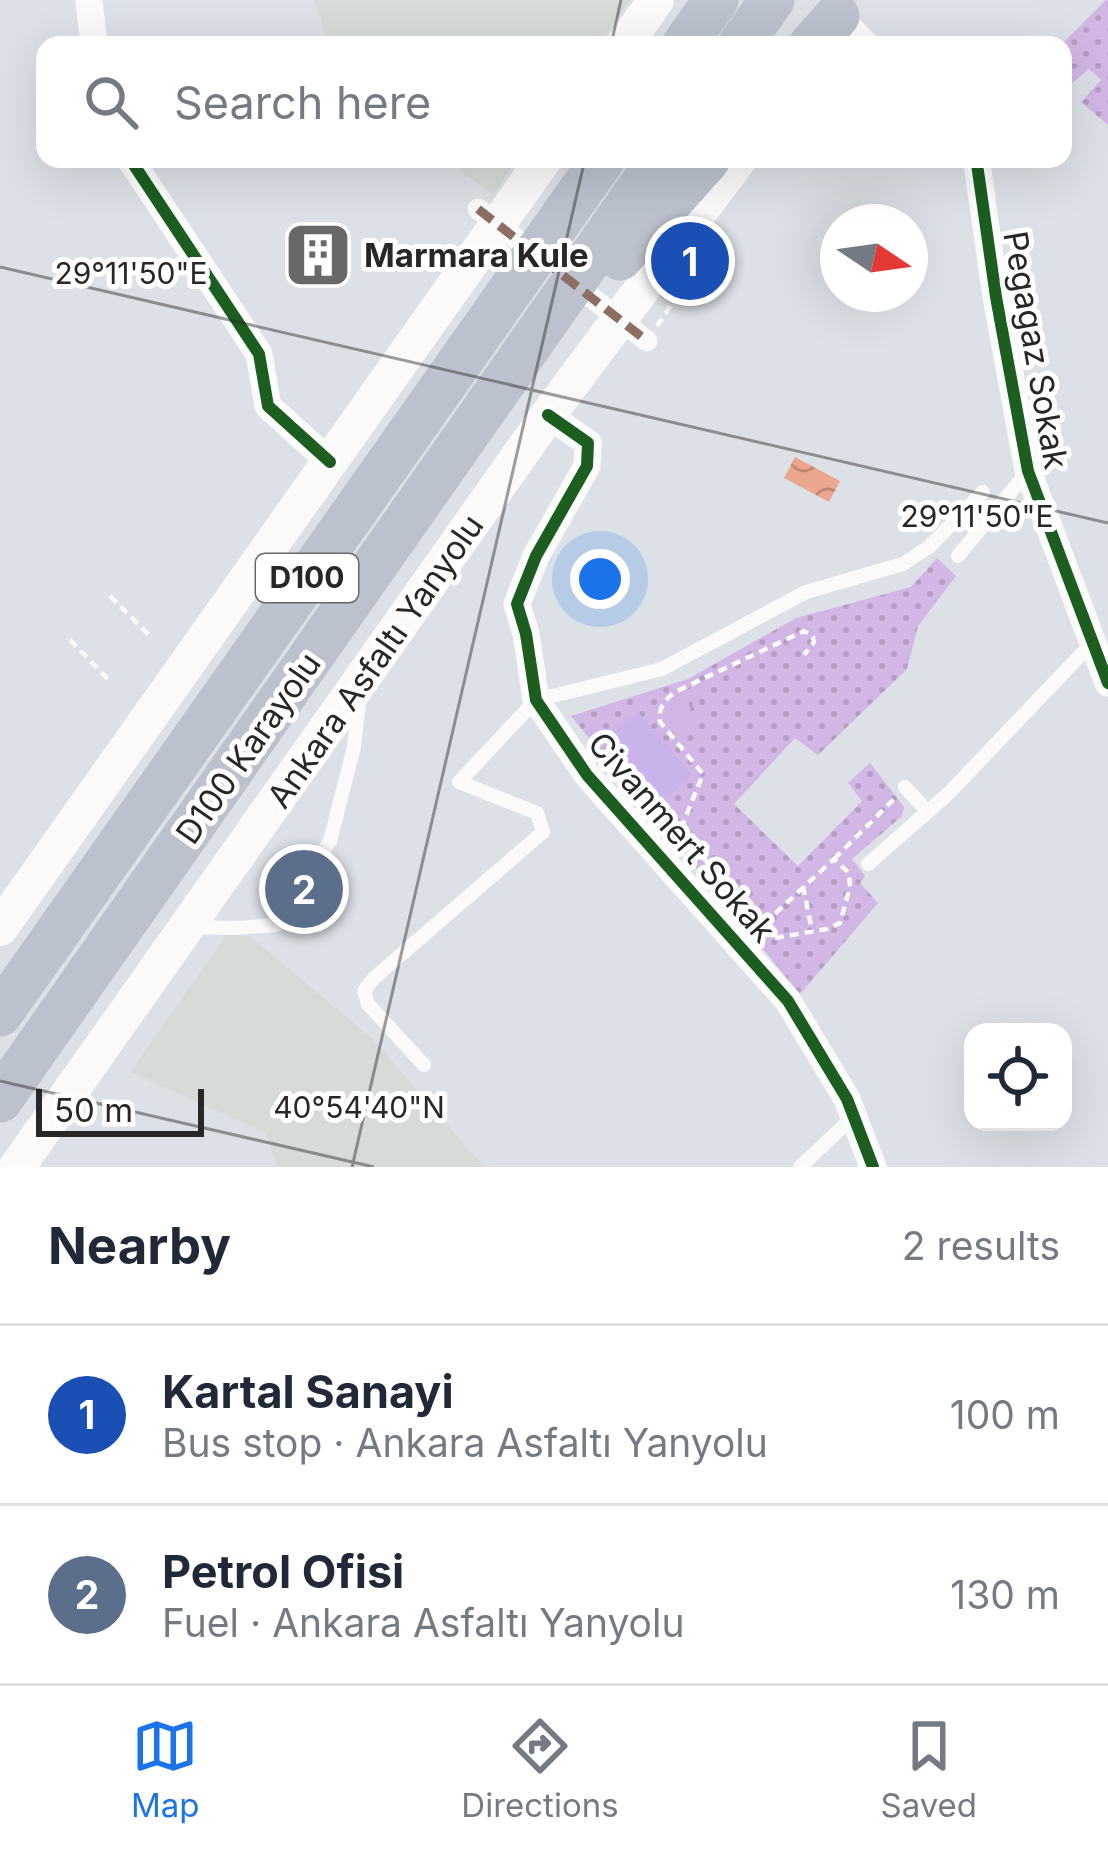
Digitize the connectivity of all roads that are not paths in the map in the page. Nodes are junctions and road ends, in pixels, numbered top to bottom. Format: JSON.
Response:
{"nodes":[{"id":1,"x":89,"y":0,"type":"edge"},
{"id":2,"x":716,"y":0,"type":"edge"},
{"id":3,"x":772,"y":0,"type":"edge"},
{"id":4,"x":93,"y":36,"type":"edge"},
{"id":5,"x":690,"y":36,"type":"edge"},
{"id":6,"x":746,"y":36,"type":"edge"},
{"id":7,"x":136,"y":168,"type":"edge"},
{"id":8,"x":538,"y":168,"type":"edge"},
{"id":9,"x":597,"y":168,"type":"edge"},
{"id":10,"x":654,"y":168,"type":"edge"},
{"id":11,"x":700,"y":168,"type":"edge"},
{"id":12,"x":732,"y":168,"type":"edge"},
{"id":13,"x":978,"y":168,"type":"edge"},
{"id":14,"x":478,"y":209,"type":"dead end"},
{"id":15,"x":647,"y":341,"type":"road end"},
{"id":16,"x":548,"y":415,"type":"junction"},
{"id":17,"x":475,"y":422,"type":"junction"},
{"id":18,"x":330,"y":462,"type":"junction"},
{"id":19,"x":1028,"y":471,"type":"junction"},
{"id":20,"x":983,"y":492,"type":"dead end"},
{"id":21,"x":958,"y":556,"type":"dead end"},
{"id":22,"x":1092,"y":644,"type":"junction"},
{"id":23,"x":362,"y":679,"type":"junction"},
{"id":24,"x":1108,"y":682,"type":"edge"},
{"id":25,"x":536,"y":700,"type":"junction"},
{"id":26,"x":905,"y":788,"type":"road end"},
{"id":27,"x":928,"y":812,"type":"junction"},
{"id":28,"x":868,"y":865,"type":"dead end"},
{"id":29,"x":186,"y":927,"type":"junction"},
{"id":30,"x":0,"y":928,"type":"edge"},
{"id":31,"x":4,"y":1008,"type":"edge"},
{"id":32,"x":424,"y":1065,"type":"dead end"},
{"id":33,"x":0,"y":1100,"type":"edge"},
{"id":34,"x":853,"y":1117,"type":"junction"},
{"id":35,"x":16,"y":1167,"type":"edge"},
{"id":36,"x":800,"y":1167,"type":"edge"},
{"id":37,"x":873,"y":1167,"type":"edge"}],
"edges":[{"from":1,"to":4,"type":"street"},
{"from":2,"to":5,"type":"highway"},
{"from":3,"to":6,"type":"highway"},
{"from":7,"to":18,"type":"street"},
{"from":8,"to":18,"type":"main road"},
{"from":9,"to":31,"type":"highway","name":"D100 Karayolu","number":"D100"},
{"from":10,"to":17,"type":"highway","name":"D100 Karayolu","number":"D100"},
{"from":11,"to":17,"type":"highway"},
{"from":12,"to":16,"type":"main road","name":"Ankara Asfaltı Yanyolu"},
{"from":13,"to":19,"type":"street","name":"Pegagaz Sokak"},
{"from":14,"to":15,"type":"street"},
{"from":16,"to":23,"type":"main road","name":"Ankara Asfaltı Yanyolu"},
{"from":16,"to":25,"type":"street","name":"Civanmert Sokak"},
{"from":17,"to":33,"type":"highway","name":"D100 Karayolu","number":"D100"},
{"from":18,"to":30,"type":"main road"},
{"from":19,"to":21,"type":"lane"},
{"from":19,"to":22,"type":"street","name":"Pegagaz Sokak"},
{"from":20,"to":25,"type":"lane"},
{"from":22,"to":24,"type":"street","name":"Pegagaz Sokak"},
{"from":22,"to":27,"type":"lane"},
{"from":23,"to":29,"type":"main road","name":"Ankara Asfaltı Yanyolu"},
{"from":23,"to":29,"type":"lane"},
{"from":25,"to":32,"type":"lane"},
{"from":25,"to":34,"type":"street","name":"Civanmert Sokak"},
{"from":26,"to":27,"type":"lane"},
{"from":27,"to":28,"type":"lane"},
{"from":29,"to":35,"type":"main road","name":"Ankara Asfaltı Yanyolu"},
{"from":34,"to":36,"type":"lane"},
{"from":34,"to":37,"type":"street","name":"Civanmert Sokak"}]}
